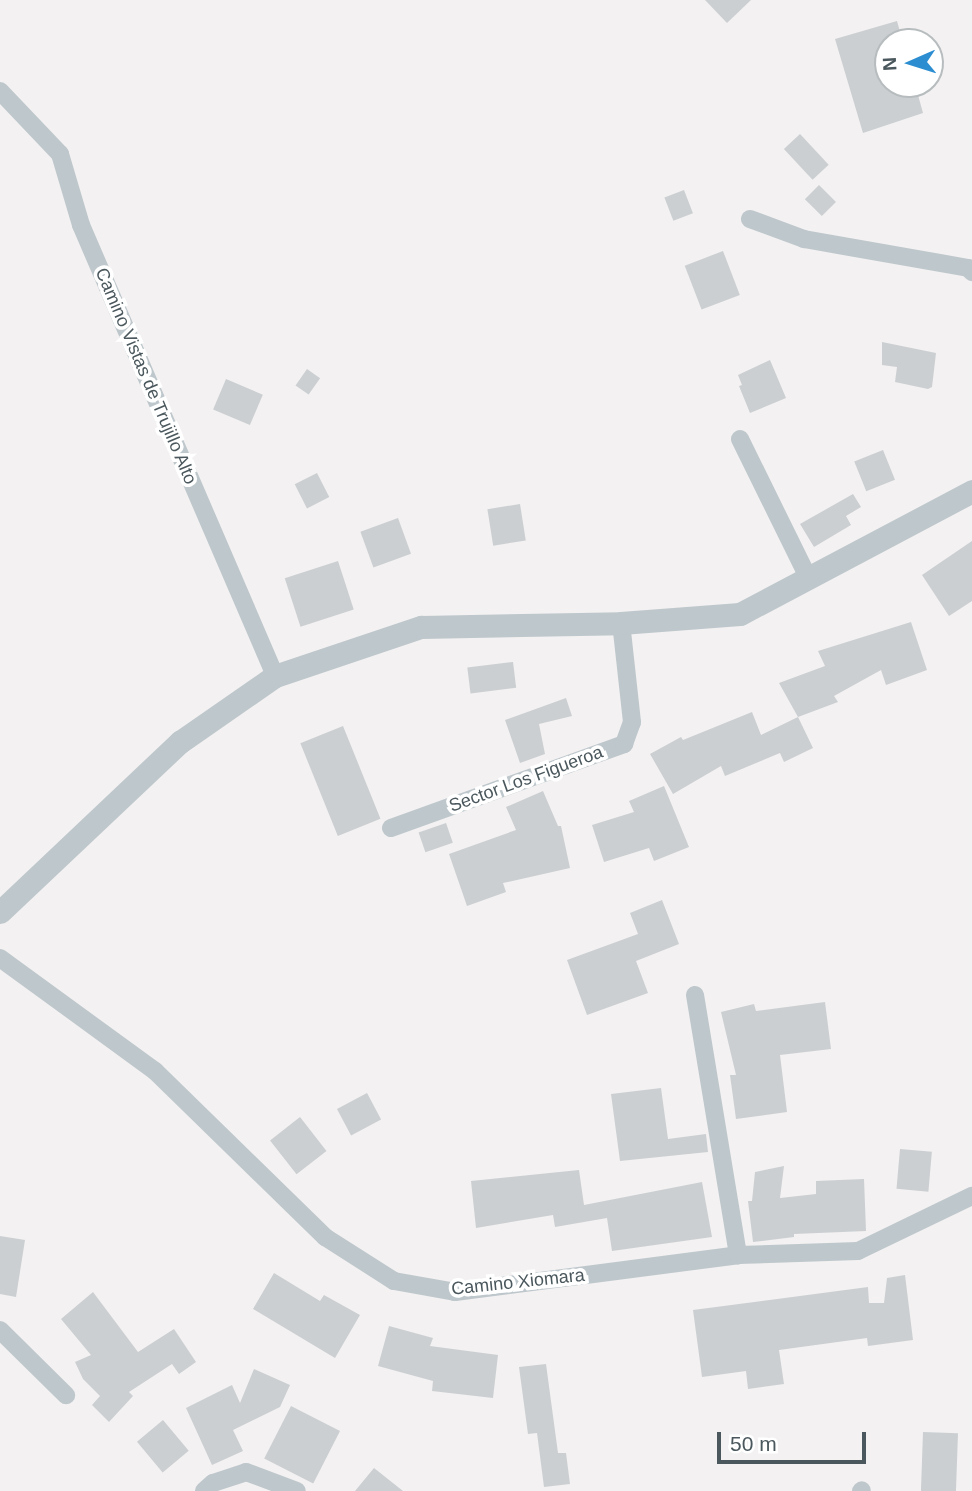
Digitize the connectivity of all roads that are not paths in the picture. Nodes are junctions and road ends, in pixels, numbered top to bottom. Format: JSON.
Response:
{"nodes":[{"id":1,"x":0,"y":90,"type":"edge"},
{"id":2,"x":750,"y":219,"type":"dead end"},
{"id":3,"x":972,"y":272,"type":"edge"},
{"id":4,"x":740,"y":439,"type":"dead end"},
{"id":5,"x":972,"y":491,"type":"edge"},
{"id":6,"x":809,"y":579,"type":"junction"},
{"id":7,"x":621,"y":623,"type":"junction"},
{"id":8,"x":275,"y":676,"type":"junction"},
{"id":9,"x":391,"y":828,"type":"dead end"},
{"id":10,"x":0,"y":912,"type":"edge"},
{"id":11,"x":0,"y":958,"type":"edge"},
{"id":12,"x":695,"y":996,"type":"dead end"},
{"id":13,"x":972,"y":1196,"type":"edge"},
{"id":14,"x":738,"y":1255,"type":"junction"},
{"id":15,"x":0,"y":1330,"type":"edge"},
{"id":16,"x":66,"y":1395,"type":"dead end"},
{"id":17,"x":204,"y":1491,"type":"edge"},
{"id":18,"x":297,"y":1491,"type":"edge"}],
"edges":[{"from":1,"to":8,"type":"street","name":"Camino Vistas de Trujillo Alto"},
{"from":2,"to":3,"type":"street"},
{"from":4,"to":6,"type":"street"},
{"from":5,"to":6,"type":"street"},
{"from":6,"to":7,"type":"street"},
{"from":7,"to":8,"type":"street"},
{"from":7,"to":9,"type":"street","name":"Sector Los Figueroa"},
{"from":8,"to":10,"type":"street"},
{"from":11,"to":14,"type":"street","name":"Camino Xiomara"},
{"from":12,"to":14,"type":"street"},
{"from":13,"to":14,"type":"street","name":"Camino Xiomara"},
{"from":15,"to":16,"type":"street"},
{"from":17,"to":18,"type":"street"}]}
